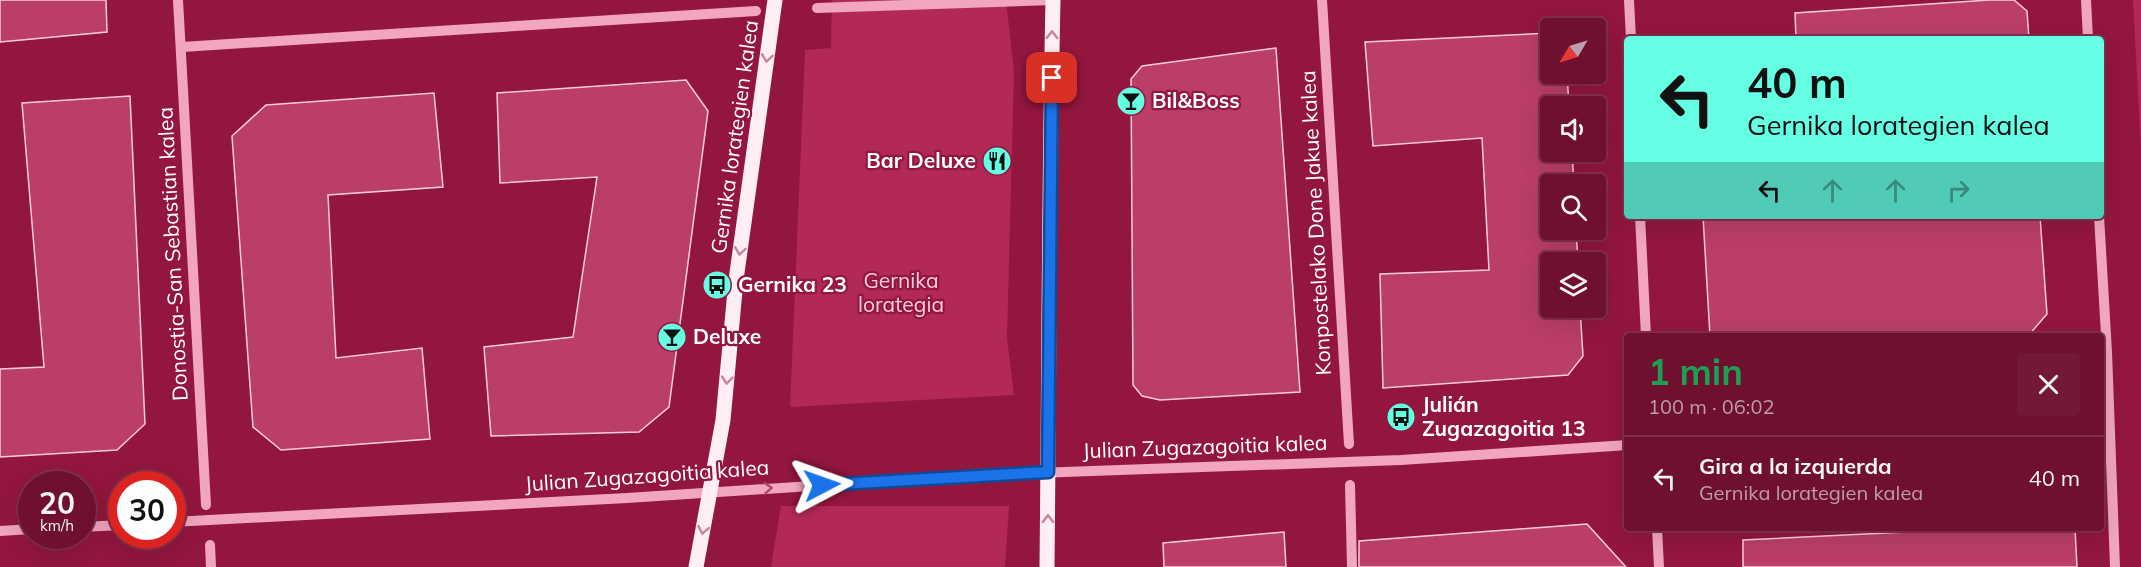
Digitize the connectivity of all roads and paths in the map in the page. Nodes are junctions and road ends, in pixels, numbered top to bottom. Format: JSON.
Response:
{"nodes":[{"id":1,"x":178,"y":0,"type":"edge"},
{"id":2,"x":775,"y":0,"type":"edge"},
{"id":3,"x":1053,"y":0,"type":"edge"},
{"id":4,"x":1322,"y":0,"type":"edge"},
{"id":5,"x":1629,"y":0,"type":"edge"},
{"id":6,"x":2086,"y":0,"type":"edge"},
{"id":7,"x":817,"y":8,"type":"dead end"},
{"id":8,"x":756,"y":11,"type":"dead end"},
{"id":9,"x":1631,"y":36,"type":"edge"},
{"id":10,"x":2088,"y":36,"type":"edge"},
{"id":11,"x":182,"y":47,"type":"junction"},
{"id":12,"x":1640,"y":219,"type":"edge"},
{"id":13,"x":2098,"y":219,"type":"edge"},
{"id":14,"x":1646,"y":333,"type":"edge"},
{"id":15,"x":2102,"y":333,"type":"edge"},
{"id":16,"x":2104,"y":391,"type":"edge"},
{"id":17,"x":2105,"y":420,"type":"edge"},
{"id":18,"x":1348,"y":444,"type":"dead end"},
{"id":19,"x":1624,"y":445,"type":"edge"},
{"id":20,"x":1048,"y":472,"type":"junction"},
{"id":21,"x":1350,"y":485,"type":"dead end"},
{"id":22,"x":710,"y":492,"type":"junction"},
{"id":23,"x":206,"y":505,"type":"dead end"},
{"id":24,"x":186,"y":521,"type":"edge"},
{"id":25,"x":18,"y":530,"type":"edge"},
{"id":26,"x":0,"y":531,"type":"edge"},
{"id":27,"x":1657,"y":531,"type":"edge"},
{"id":28,"x":210,"y":545,"type":"dead end"},
{"id":29,"x":211,"y":567,"type":"edge"},
{"id":30,"x":696,"y":567,"type":"edge"},
{"id":31,"x":1047,"y":567,"type":"edge"},
{"id":32,"x":1352,"y":567,"type":"edge"},
{"id":33,"x":1659,"y":567,"type":"edge"},
{"id":34,"x":2115,"y":567,"type":"edge"}],
"edges":[{"from":1,"to":11,"type":"street","name":"Donostia-San Sebastian kalea"},
{"from":2,"to":22,"type":"main road","name":"Gernika lorategien kalea","one_way":true},
{"from":3,"to":7,"type":"street"},
{"from":20,"to":3,"type":"main road","one_way":true},
{"from":4,"to":18,"type":"street","name":"Konpostelako Done Jakue kalea"},
{"from":5,"to":9,"type":"street"},
{"from":6,"to":10,"type":"street"},
{"from":8,"to":11,"type":"street"},
{"from":11,"to":23,"type":"street","name":"Donostia-San Sebastian kalea"},
{"from":12,"to":14,"type":"street"},
{"from":13,"to":15,"type":"street"},
{"from":16,"to":17,"type":"street"},
{"from":17,"to":34,"type":"street"},
{"from":19,"to":20,"type":"street","name":"Julian Zugazagoitia kalea"},
{"from":22,"to":20,"type":"street","name":"Julian Zugazagoitia kalea","one_way":true},
{"from":31,"to":20,"type":"main road","one_way":true},
{"from":21,"to":32,"type":"street"},
{"from":22,"to":24,"type":"street","name":"Julian Zugazagoitia kalea"},
{"from":22,"to":30,"type":"main road","one_way":true},
{"from":25,"to":26,"type":"street"},
{"from":27,"to":33,"type":"street"},
{"from":28,"to":29,"type":"street"}]}
